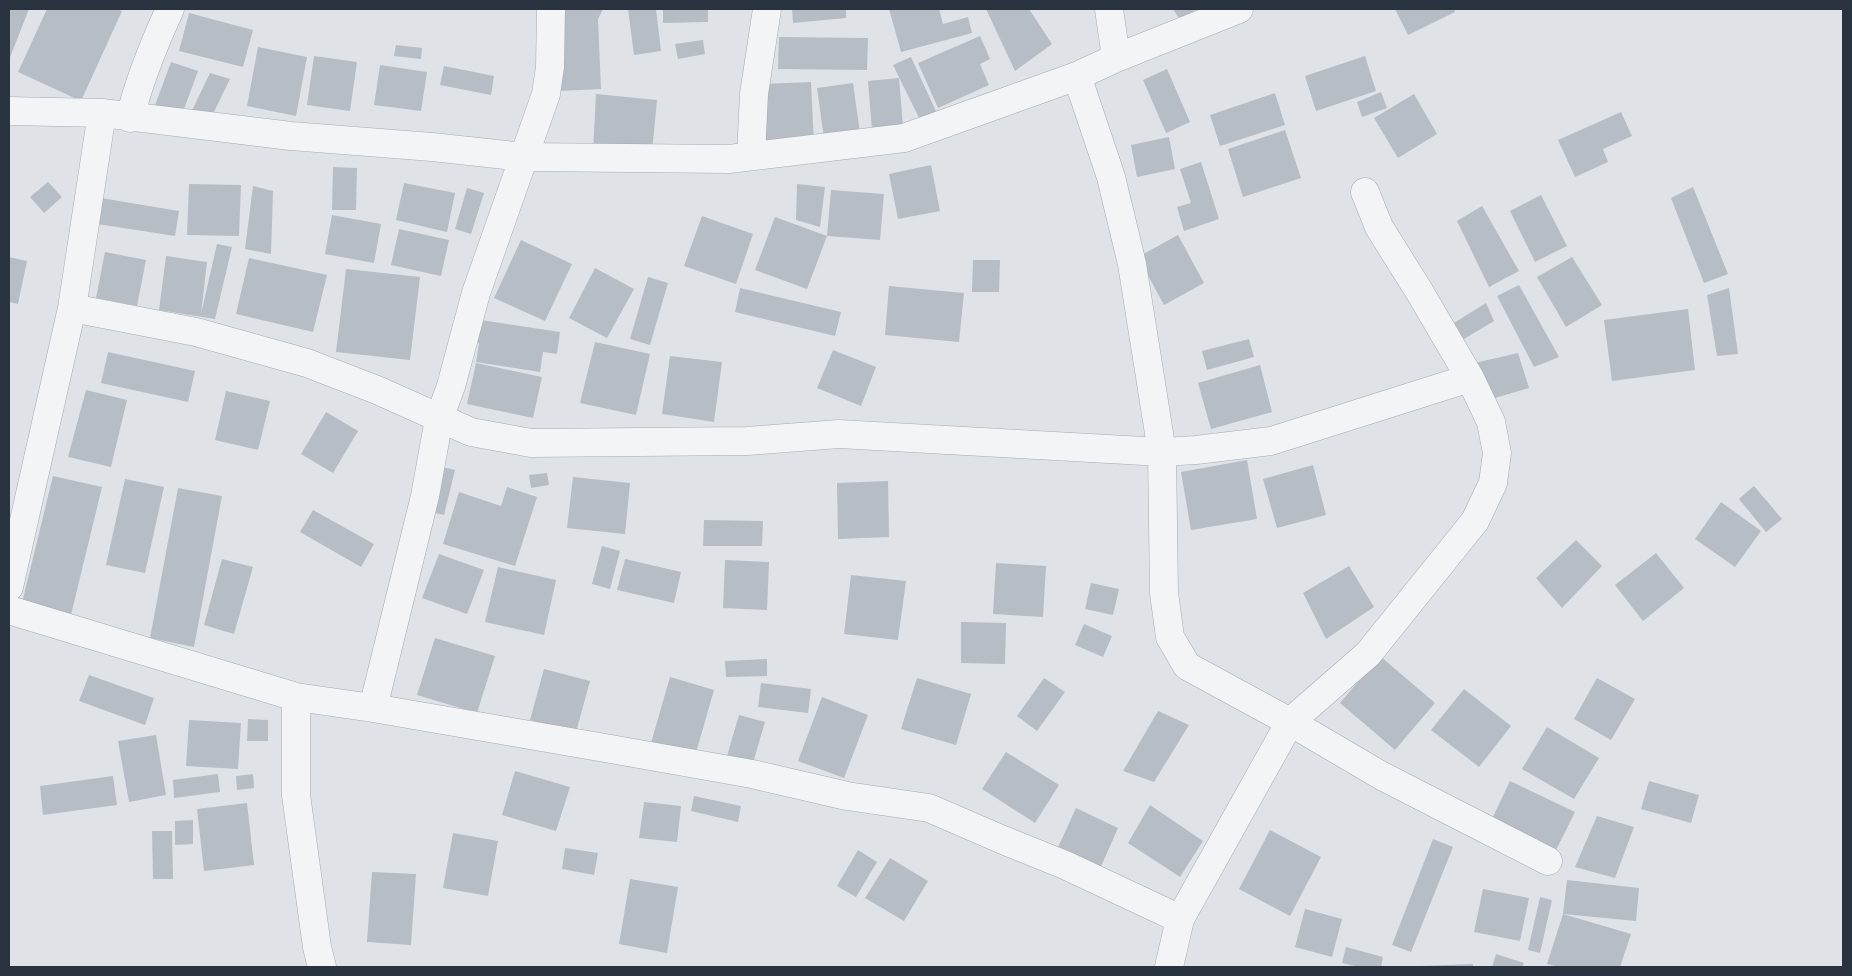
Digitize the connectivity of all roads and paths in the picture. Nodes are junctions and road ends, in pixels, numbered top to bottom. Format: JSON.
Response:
{"nodes":[{"id":1,"x":170,"y":9,"type":"edge"},
{"id":2,"x":551,"y":9,"type":"edge"},
{"id":3,"x":767,"y":9,"type":"edge"},
{"id":4,"x":1110,"y":9,"type":"edge"},
{"id":5,"x":1239,"y":9,"type":"edge"},
{"id":6,"x":1116,"y":58,"type":"junction"},
{"id":7,"x":1077,"y":76,"type":"junction"},
{"id":8,"x":9,"y":111,"type":"edge"},
{"id":9,"x":102,"y":114,"type":"junction"},
{"id":10,"x":130,"y":118,"type":"junction"},
{"id":11,"x":751,"y":156,"type":"junction"},
{"id":12,"x":524,"y":157,"type":"junction"},
{"id":13,"x":1365,"y":192,"type":"dead end"},
{"id":14,"x":72,"y":308,"type":"junction"},
{"id":15,"x":1470,"y":378,"type":"junction"},
{"id":16,"x":439,"y":419,"type":"junction"},
{"id":17,"x":1162,"y":452,"type":"junction"},
{"id":18,"x":9,"y":587,"type":"edge"},
{"id":19,"x":9,"y":610,"type":"edge"},
{"id":20,"x":296,"y":697,"type":"junction"},
{"id":21,"x":373,"y":708,"type":"junction"},
{"id":22,"x":1290,"y":722,"type":"junction"},
{"id":23,"x":1548,"y":861,"type":"dead end"},
{"id":24,"x":1180,"y":919,"type":"junction"},
{"id":25,"x":322,"y":967,"type":"edge"},
{"id":26,"x":1169,"y":967,"type":"edge"}],
"edges":[{"from":1,"to":10,"type":"street"},
{"from":2,"to":12,"type":"street"},
{"from":3,"to":11,"type":"street"},
{"from":4,"to":6,"type":"street"},
{"from":5,"to":6,"type":"street"},
{"from":6,"to":7,"type":"street"},
{"from":7,"to":11,"type":"street"},
{"from":7,"to":17,"type":"street"},
{"from":8,"to":9,"type":"street"},
{"from":9,"to":10,"type":"street"},
{"from":9,"to":14,"type":"street"},
{"from":10,"to":12,"type":"street"},
{"from":11,"to":12,"type":"street"},
{"from":12,"to":16,"type":"street"},
{"from":13,"to":15,"type":"street"},
{"from":14,"to":16,"type":"street"},
{"from":14,"to":18,"type":"street"},
{"from":15,"to":17,"type":"street"},
{"from":15,"to":22,"type":"street"},
{"from":16,"to":17,"type":"street"},
{"from":16,"to":21,"type":"street"},
{"from":17,"to":22,"type":"street"},
{"from":19,"to":20,"type":"street"},
{"from":20,"to":21,"type":"street"},
{"from":20,"to":25,"type":"street"},
{"from":21,"to":24,"type":"street"},
{"from":22,"to":23,"type":"street"},
{"from":22,"to":24,"type":"street"},
{"from":24,"to":26,"type":"street"}]}
